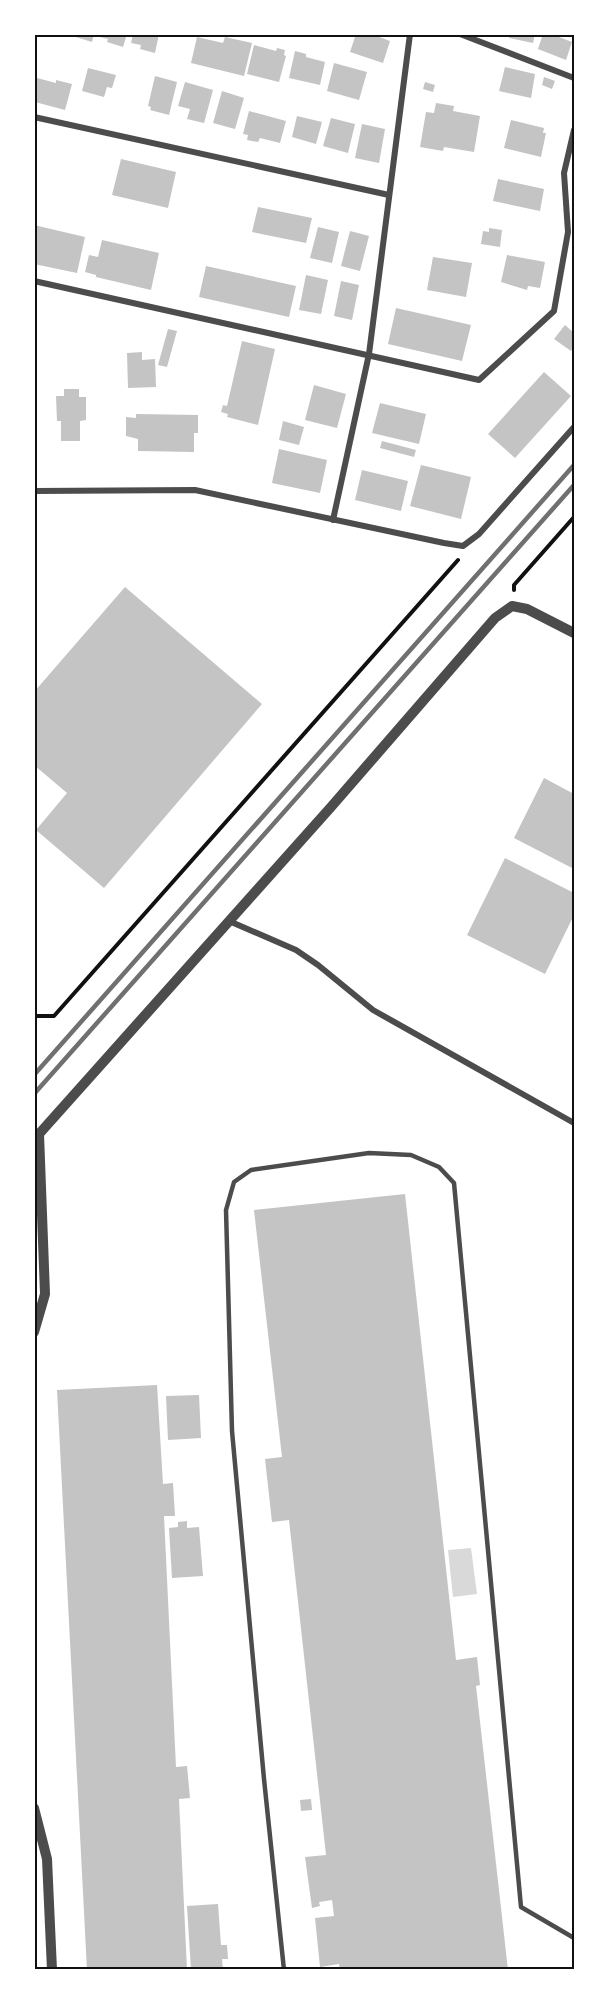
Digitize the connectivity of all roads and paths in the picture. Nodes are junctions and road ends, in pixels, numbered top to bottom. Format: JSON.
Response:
{"nodes":[{"id":1,"x":410,"y":34,"type":"edge"},
{"id":2,"x":460,"y":34,"type":"edge"},
{"id":3,"x":574,"y":78,"type":"edge"},
{"id":4,"x":34,"y":117,"type":"edge"},
{"id":5,"x":574,"y":130,"type":"edge"},
{"id":6,"x":389,"y":195,"type":"junction"},
{"id":7,"x":34,"y":281,"type":"edge"},
{"id":8,"x":369,"y":354,"type":"junction"},
{"id":9,"x":574,"y":427,"type":"edge"},
{"id":10,"x":34,"y":491,"type":"edge"},
{"id":11,"x":574,"y":517,"type":"edge"},
{"id":12,"x":333,"y":520,"type":"junction"},
{"id":13,"x":463,"y":546,"type":"junction"},
{"id":14,"x":512,"y":606,"type":"junction"},
{"id":15,"x":574,"y":633,"type":"edge"},
{"id":16,"x":229,"y":921,"type":"junction"},
{"id":17,"x":34,"y":1016,"type":"edge"},
{"id":18,"x":574,"y":1123,"type":"edge"},
{"id":19,"x":34,"y":1332,"type":"edge"},
{"id":20,"x":34,"y":1808,"type":"edge"},
{"id":21,"x":574,"y":1938,"type":"edge"},
{"id":22,"x":52,"y":1970,"type":"edge"},
{"id":23,"x":284,"y":1970,"type":"edge"}],
"edges":[{"from":1,"to":6,"type":"street"},
{"from":2,"to":3,"type":"street"},
{"from":4,"to":6,"type":"street"},
{"from":5,"to":8,"type":"street"},
{"from":6,"to":8,"type":"street"},
{"from":7,"to":8,"type":"street"},
{"from":8,"to":12,"type":"street"},
{"from":9,"to":13,"type":"street"},
{"from":10,"to":12,"type":"street"},
{"from":11,"to":14,"type":"path"},
{"from":12,"to":13,"type":"street"},
{"from":13,"to":17,"type":"path"},
{"from":14,"to":15,"type":"street"},
{"from":14,"to":16,"type":"street"},
{"from":16,"to":18,"type":"street"},
{"from":16,"to":19,"type":"street"},
{"from":20,"to":22,"type":"street"},
{"from":21,"to":23,"type":"lane"}]}
